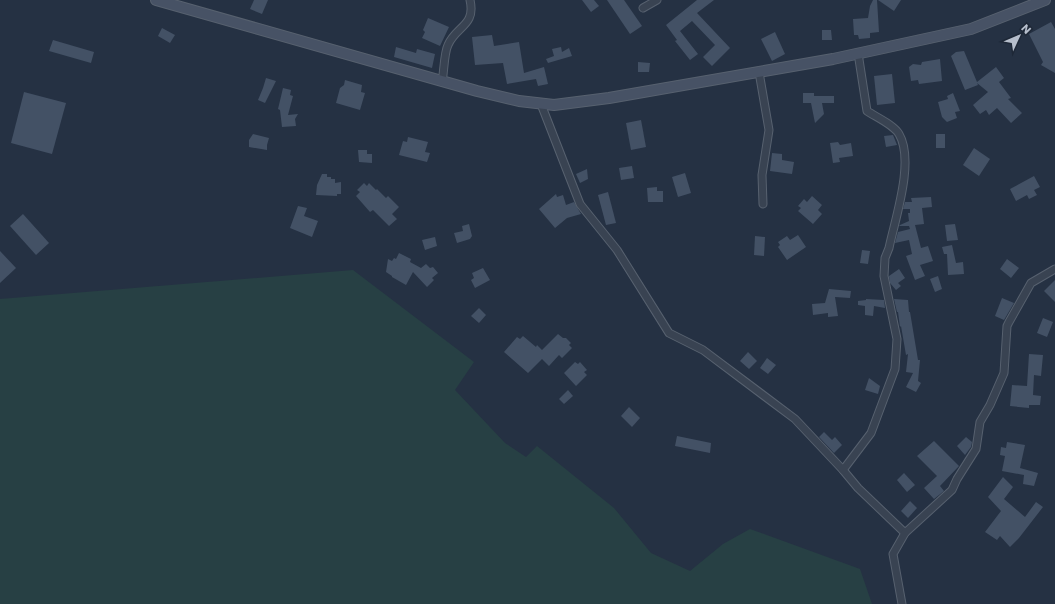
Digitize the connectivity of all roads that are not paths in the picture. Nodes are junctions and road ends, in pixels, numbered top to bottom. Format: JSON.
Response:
{"nodes":[{"id":1,"x":156,"y":0,"type":"edge"},
{"id":2,"x":470,"y":0,"type":"edge"},
{"id":3,"x":657,"y":0,"type":"edge"},
{"id":4,"x":1045,"y":0,"type":"edge"},
{"id":5,"x":643,"y":8,"type":"dead end"},
{"id":6,"x":858,"y":53,"type":"junction"},
{"id":7,"x":759,"y":72,"type":"junction"},
{"id":8,"x":442,"y":82,"type":"junction"},
{"id":9,"x":541,"y":104,"type":"junction"},
{"id":10,"x":763,"y":204,"type":"dead end"},
{"id":11,"x":1055,"y":268,"type":"edge"},
{"id":12,"x":843,"y":470,"type":"junction"},
{"id":13,"x":905,"y":533,"type":"junction"},
{"id":14,"x":902,"y":604,"type":"edge"}],
"edges":[{"from":1,"to":8,"type":"street"},
{"from":2,"to":8,"type":"street"},
{"from":3,"to":5,"type":"street"},
{"from":4,"to":6,"type":"street"},
{"from":6,"to":7,"type":"street"},
{"from":6,"to":12,"type":"street"},
{"from":7,"to":9,"type":"street"},
{"from":7,"to":10,"type":"street"},
{"from":8,"to":9,"type":"street"},
{"from":9,"to":12,"type":"street"},
{"from":11,"to":13,"type":"street"},
{"from":12,"to":13,"type":"street"},
{"from":13,"to":14,"type":"street"}]}
